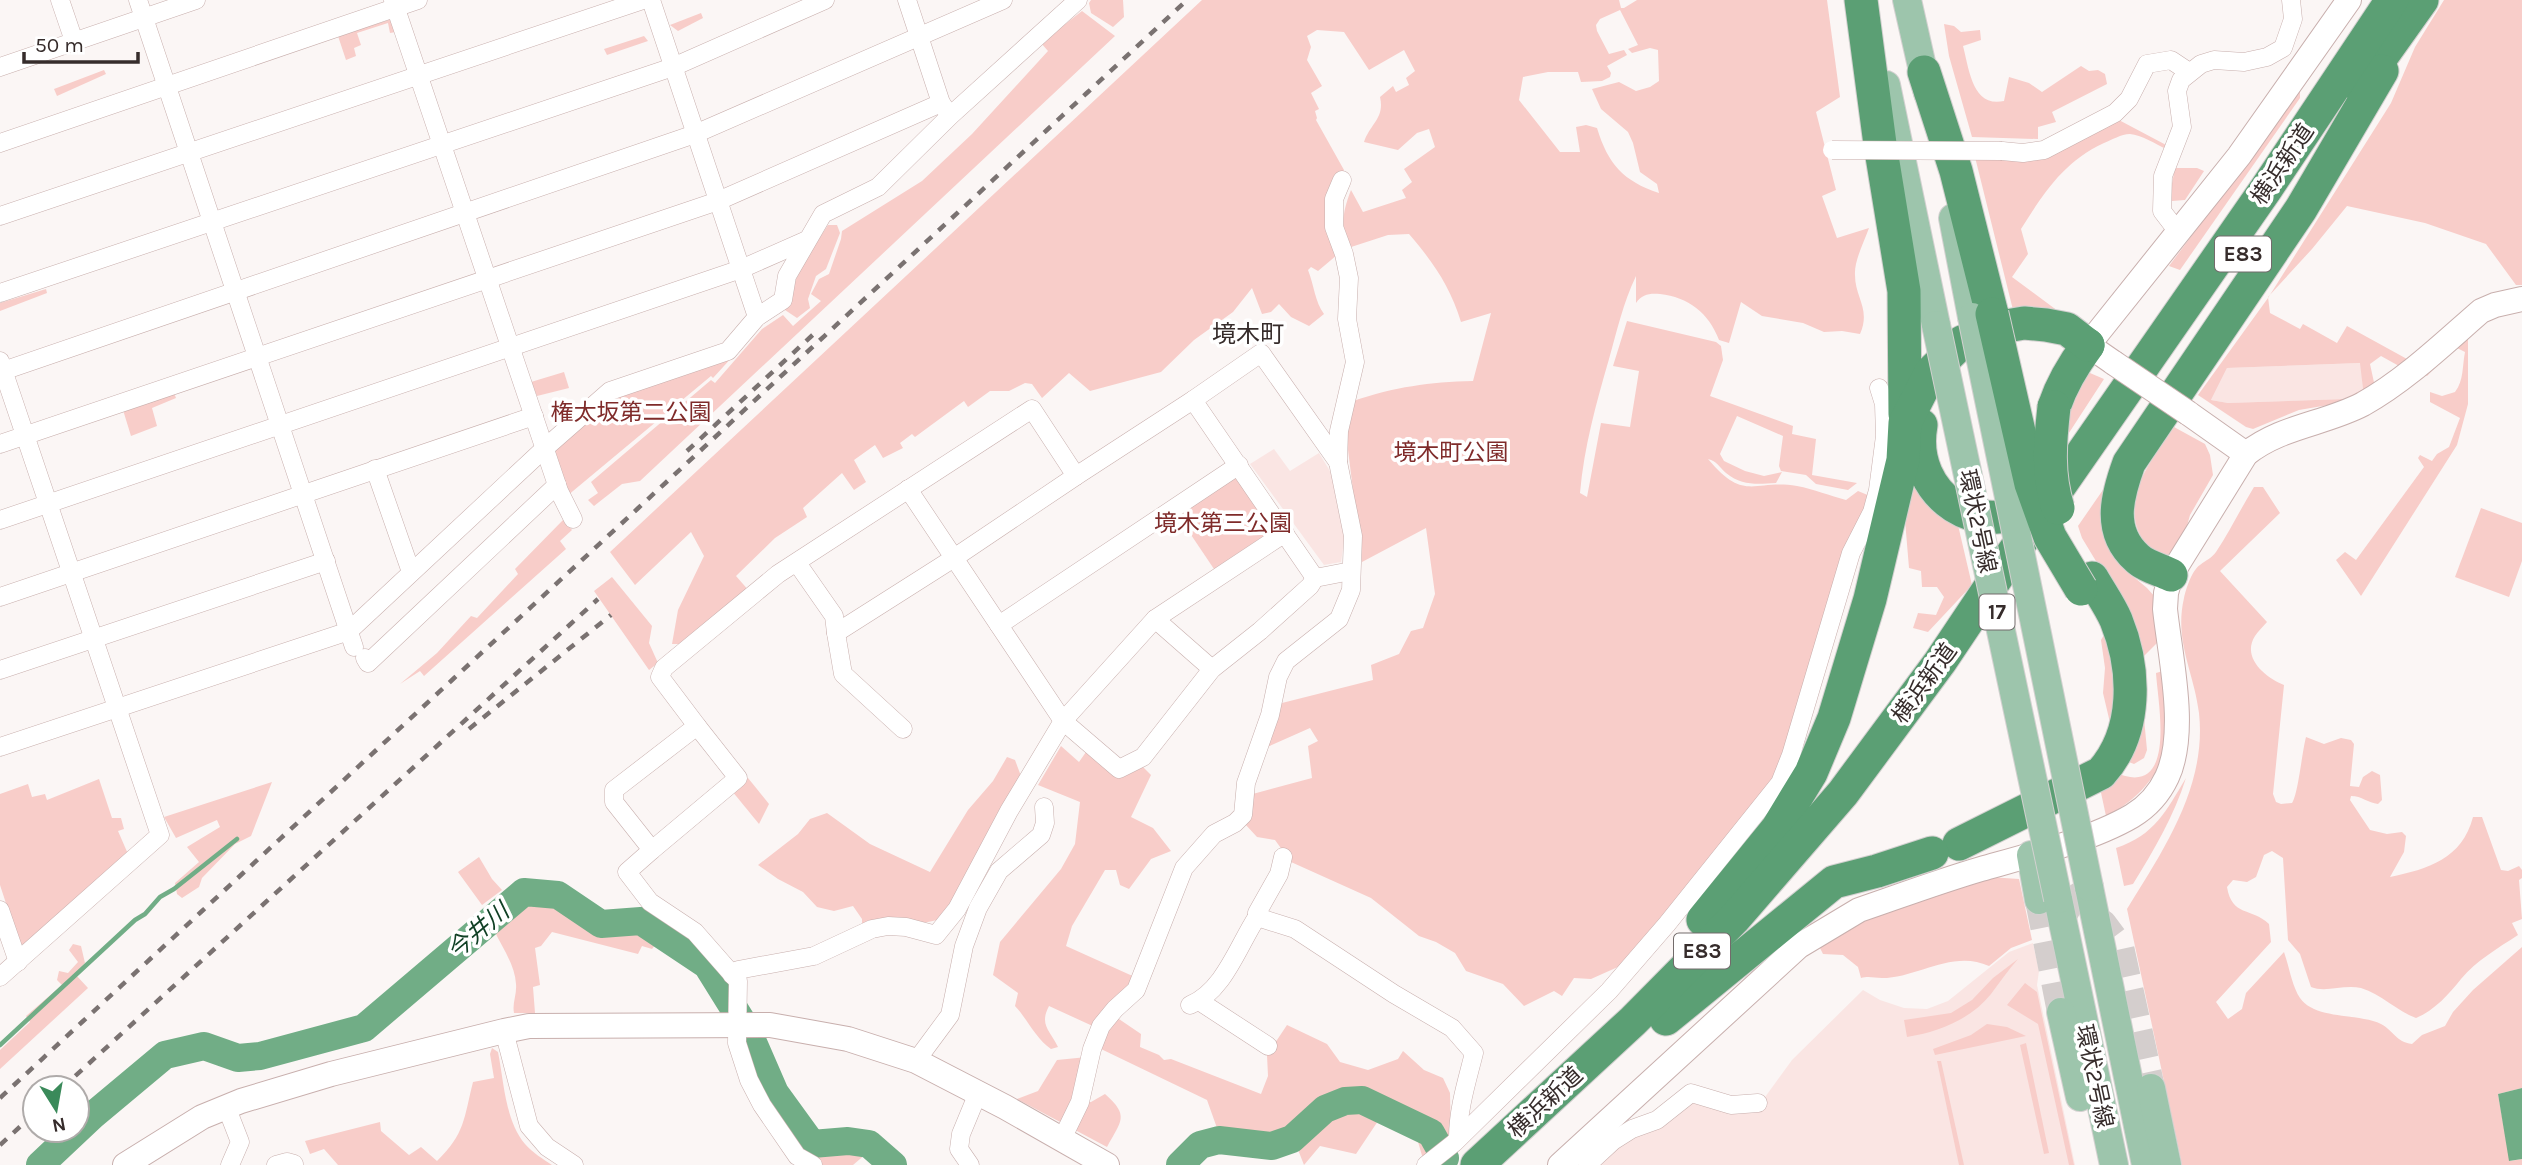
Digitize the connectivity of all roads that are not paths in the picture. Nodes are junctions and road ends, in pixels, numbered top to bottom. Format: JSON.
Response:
{"nodes":[{"id":1,"x":60,"y":0,"type":"edge"},
{"id":2,"x":138,"y":0,"type":"edge"},
{"id":3,"x":196,"y":0,"type":"edge"},
{"id":4,"x":418,"y":0,"type":"edge"},
{"id":5,"x":643,"y":0,"type":"edge"},
{"id":6,"x":651,"y":0,"type":"edge"},
{"id":7,"x":825,"y":0,"type":"edge"},
{"id":8,"x":907,"y":0,"type":"edge"},
{"id":9,"x":1003,"y":0,"type":"edge"},
{"id":10,"x":1078,"y":0,"type":"edge"},
{"id":11,"x":1861,"y":0,"type":"edge"},
{"id":12,"x":1868,"y":0,"type":"edge"},
{"id":13,"x":1907,"y":0,"type":"edge"},
{"id":14,"x":2291,"y":0,"type":"edge"},
{"id":15,"x":2349,"y":0,"type":"edge"},
{"id":16,"x":2392,"y":0,"type":"edge"},
{"id":17,"x":2423,"y":0,"type":"edge"},
{"id":18,"x":394,"y":4,"type":"edge"},
{"id":19,"x":144,"y":18,"type":"junction"},
{"id":20,"x":919,"y":36,"type":"junction"},
{"id":21,"x":74,"y":41,"type":"junction"},
{"id":22,"x":0,"y":67,"type":"edge"},
{"id":23,"x":673,"y":67,"type":"junction"},
{"id":24,"x":1924,"y":72,"type":"joint"},
{"id":25,"x":2189,"y":72,"type":"junction"},
{"id":26,"x":419,"y":75,"type":"junction"},
{"id":27,"x":166,"y":85,"type":"junction"},
{"id":28,"x":945,"y":110,"type":"junction"},
{"id":29,"x":695,"y":135,"type":"junction"},
{"id":30,"x":0,"y":143,"type":"edge"},
{"id":31,"x":442,"y":145,"type":"junction"},
{"id":32,"x":1832,"y":150,"type":"dead end"},
{"id":33,"x":188,"y":152,"type":"junction"},
{"id":34,"x":1342,"y":180,"type":"dead end"},
{"id":35,"x":718,"y":201,"type":"junction"},
{"id":36,"x":464,"y":213,"type":"junction"},
{"id":37,"x":0,"y":216,"type":"edge"},
{"id":38,"x":211,"y":222,"type":"junction"},
{"id":39,"x":2178,"y":232,"type":"junction"},
{"id":40,"x":807,"y":240,"type":"junction"},
{"id":41,"x":741,"y":269,"type":"junction"},
{"id":42,"x":486,"y":279,"type":"junction"},
{"id":43,"x":234,"y":290,"type":"junction"},
{"id":44,"x":0,"y":293,"type":"edge"},
{"id":45,"x":2522,"y":299,"type":"edge"},
{"id":46,"x":1982,"y":316,"type":"junction"},
{"id":47,"x":757,"y":317,"type":"junction"},
{"id":48,"x":511,"y":348,"type":"junction"},
{"id":49,"x":2101,"y":354,"type":"junction"},
{"id":50,"x":257,"y":358,"type":"junction"},
{"id":51,"x":1,"y":368,"type":"edge"},
{"id":52,"x":1879,"y":388,"type":"dead end"},
{"id":53,"x":1193,"y":400,"type":"junction"},
{"id":54,"x":534,"y":416,"type":"junction"},
{"id":55,"x":1905,"y":423,"type":"junction"},
{"id":56,"x":281,"y":426,"type":"junction"},
{"id":57,"x":26,"y":436,"type":"junction"},
{"id":58,"x":0,"y":444,"type":"edge"},
{"id":59,"x":545,"y":448,"type":"junction"},
{"id":60,"x":2246,"y":454,"type":"junction"},
{"id":61,"x":1338,"y":462,"type":"junction"},
{"id":62,"x":1239,"y":466,"type":"junction"},
{"id":63,"x":376,"y":469,"type":"junction"},
{"id":64,"x":2069,"y":472,"type":"junction"},
{"id":65,"x":1076,"y":475,"type":"junction"},
{"id":66,"x":556,"y":485,"type":"junction"},
{"id":67,"x":908,"y":489,"type":"junction"},
{"id":68,"x":303,"y":495,"type":"junction"},
{"id":69,"x":49,"y":503,"type":"junction"},
{"id":70,"x":573,"y":519,"type":"dead end"},
{"id":71,"x":0,"y":520,"type":"edge"},
{"id":72,"x":1285,"y":533,"type":"junction"},
{"id":73,"x":954,"y":558,"type":"junction"},
{"id":74,"x":326,"y":561,"type":"junction"},
{"id":75,"x":797,"y":563,"type":"junction"},
{"id":76,"x":1351,"y":571,"type":"junction"},
{"id":77,"x":72,"y":572,"type":"junction"},
{"id":78,"x":411,"y":572,"type":"junction"},
{"id":79,"x":2171,"y":575,"type":"junction"},
{"id":80,"x":1315,"y":578,"type":"junction"},
{"id":81,"x":2087,"y":584,"type":"junction"},
{"id":82,"x":0,"y":597,"type":"edge"},
{"id":83,"x":1155,"y":619,"type":"junction"},
{"id":84,"x":999,"y":625,"type":"junction"},
{"id":85,"x":836,"y":633,"type":"junction"},
{"id":86,"x":94,"y":638,"type":"junction"},
{"id":87,"x":356,"y":645,"type":"junction"},
{"id":88,"x":1212,"y":669,"type":"junction"},
{"id":89,"x":0,"y":670,"type":"edge"},
{"id":90,"x":117,"y":708,"type":"junction"},
{"id":91,"x":1063,"y":721,"type":"junction"},
{"id":92,"x":697,"y":726,"type":"junction"},
{"id":93,"x":903,"y":729,"type":"dead end"},
{"id":94,"x":0,"y":747,"type":"edge"},
{"id":95,"x":1044,"y":807,"type":"dead end"},
{"id":96,"x":652,"y":850,"type":"junction"},
{"id":97,"x":2044,"y":850,"type":"junction"},
{"id":98,"x":1283,"y":858,"type":"dead end"},
{"id":99,"x":2063,"y":894,"type":"junction"},
{"id":100,"x":0,"y":910,"type":"edge"},
{"id":101,"x":1257,"y":917,"type":"junction"},
{"id":102,"x":936,"y":935,"type":"junction"},
{"id":103,"x":965,"y":943,"type":"junction"},
{"id":104,"x":18,"y":962,"type":"junction"},
{"id":105,"x":732,"y":975,"type":"junction"},
{"id":106,"x":0,"y":977,"type":"edge"},
{"id":107,"x":2061,"y":1012,"type":"tunnel mouth"},
{"id":108,"x":1666,"y":1019,"type":"junction"},
{"id":109,"x":748,"y":1026,"type":"junction"},
{"id":110,"x":504,"y":1031,"type":"junction"},
{"id":111,"x":1268,"y":1046,"type":"dead end"},
{"id":112,"x":916,"y":1061,"type":"junction"},
{"id":113,"x":2151,"y":1088,"type":"tunnel mouth"},
{"id":114,"x":978,"y":1093,"type":"junction"},
{"id":115,"x":1758,"y":1102,"type":"dead end"},
{"id":116,"x":226,"y":1107,"type":"junction"},
{"id":117,"x":1062,"y":1139,"type":"junction"},
{"id":118,"x":1479,"y":1152,"type":"edge"},
{"id":119,"x":125,"y":1165,"type":"edge"},
{"id":120,"x":230,"y":1165,"type":"edge"},
{"id":121,"x":574,"y":1165,"type":"edge"},
{"id":122,"x":813,"y":1165,"type":"edge"},
{"id":123,"x":970,"y":1165,"type":"edge"},
{"id":124,"x":1107,"y":1165,"type":"edge"},
{"id":125,"x":1426,"y":1165,"type":"edge"},
{"id":126,"x":1560,"y":1165,"type":"edge"},
{"id":127,"x":1587,"y":1165,"type":"edge"},
{"id":128,"x":2095,"y":1165,"type":"edge"},
{"id":129,"x":2114,"y":1165,"type":"edge"},
{"id":130,"x":2146,"y":1165,"type":"edge"},
{"id":131,"x":2167,"y":1165,"type":"edge"}],
"edges":[{"from":1,"to":21,"type":"street"},
{"from":2,"to":19,"type":"street"},
{"from":3,"to":19,"type":"street"},
{"from":4,"to":18,"type":"street"},
{"from":5,"to":26,"type":"street"},
{"from":6,"to":23,"type":"street"},
{"from":7,"to":23,"type":"street"},
{"from":8,"to":20,"type":"street"},
{"from":9,"to":20,"type":"street"},
{"from":10,"to":28,"type":"street"},
{"from":11,"to":55,"type":"highway"},
{"from":12,"to":99,"type":"main road","name":"環状2号線","number":"17","bridge":true},
{"from":13,"to":24,"type":"main road"},
{"from":14,"to":25,"type":"street"},
{"from":15,"to":39,"type":"street"},
{"from":16,"to":64,"type":"highway","name":"横浜新道","number":"E83"},
{"from":17,"to":79,"type":"highway"},
{"from":17,"to":108,"type":"highway","name":"横浜新道","number":"E83"},
{"from":18,"to":26,"type":"street"},
{"from":18,"to":27,"type":"street"},
{"from":19,"to":21,"type":"street"},
{"from":19,"to":27,"type":"street"},
{"from":20,"to":28,"type":"street"},
{"from":20,"to":29,"type":"street"},
{"from":21,"to":22,"type":"street"},
{"from":23,"to":29,"type":"street"},
{"from":23,"to":31,"type":"street"},
{"from":24,"to":46,"type":"highway"},
{"from":25,"to":32,"type":"street","bridge":true},
{"from":25,"to":39,"type":"street"},
{"from":26,"to":31,"type":"street"},
{"from":26,"to":33,"type":"street"},
{"from":27,"to":30,"type":"street"},
{"from":27,"to":33,"type":"street"},
{"from":28,"to":35,"type":"street"},
{"from":28,"to":40,"type":"street"},
{"from":29,"to":35,"type":"street"},
{"from":29,"to":36,"type":"street"},
{"from":31,"to":36,"type":"street"},
{"from":31,"to":38,"type":"street"},
{"from":33,"to":37,"type":"street"},
{"from":33,"to":38,"type":"street"},
{"from":34,"to":61,"type":"street"},
{"from":35,"to":41,"type":"street"},
{"from":35,"to":42,"type":"street"},
{"from":36,"to":42,"type":"street"},
{"from":36,"to":43,"type":"street"},
{"from":38,"to":43,"type":"street"},
{"from":38,"to":44,"type":"street"},
{"from":39,"to":49,"type":"street"},
{"from":40,"to":41,"type":"street"},
{"from":40,"to":47,"type":"street"},
{"from":41,"to":47,"type":"street"},
{"from":41,"to":48,"type":"street"},
{"from":42,"to":48,"type":"street"},
{"from":42,"to":50,"type":"street"},
{"from":43,"to":50,"type":"street"},
{"from":43,"to":51,"type":"street"},
{"from":45,"to":60,"type":"street"},
{"from":46,"to":81,"type":"highway","bridge":true},
{"from":46,"to":99,"type":"main road","name":"環状2号線","number":"17","bridge":true},
{"from":47,"to":59,"type":"street"},
{"from":48,"to":54,"type":"street"},
{"from":48,"to":56,"type":"street"},
{"from":49,"to":55,"type":"highway"},
{"from":49,"to":60,"type":"street","bridge":true},
{"from":49,"to":64,"type":"highway"},
{"from":49,"to":81,"type":"highway","bridge":true},
{"from":50,"to":56,"type":"street"},
{"from":50,"to":57,"type":"street"},
{"from":51,"to":57,"type":"street"},
{"from":52,"to":118,"type":"street"},
{"from":53,"to":61,"type":"street"},
{"from":53,"to":62,"type":"street"},
{"from":53,"to":65,"type":"street"},
{"from":54,"to":59,"type":"street"},
{"from":54,"to":63,"type":"street"},
{"from":55,"to":118,"type":"highway"},
{"from":56,"to":68,"type":"street"},
{"from":56,"to":69,"type":"street"},
{"from":57,"to":58,"type":"street"},
{"from":57,"to":69,"type":"street"},
{"from":59,"to":66,"type":"street"},
{"from":59,"to":78,"type":"street"},
{"from":60,"to":79,"type":"street"},
{"from":61,"to":76,"type":"street"},
{"from":62,"to":72,"type":"street"},
{"from":62,"to":84,"type":"street"},
{"from":63,"to":68,"type":"street"},
{"from":63,"to":78,"type":"street"},
{"from":64,"to":118,"type":"highway","name":"横浜新道","number":"E83"},
{"from":65,"to":67,"type":"street"},
{"from":65,"to":73,"type":"street"},
{"from":66,"to":70,"type":"street"},
{"from":66,"to":87,"type":"street"},
{"from":67,"to":73,"type":"street"},
{"from":67,"to":75,"type":"street"},
{"from":68,"to":74,"type":"street"},
{"from":68,"to":77,"type":"street"},
{"from":69,"to":71,"type":"street"},
{"from":69,"to":77,"type":"street"},
{"from":72,"to":80,"type":"street"},
{"from":72,"to":83,"type":"street"},
{"from":73,"to":84,"type":"street"},
{"from":73,"to":85,"type":"street"},
{"from":74,"to":86,"type":"street"},
{"from":74,"to":87,"type":"street"},
{"from":75,"to":85,"type":"street"},
{"from":75,"to":92,"type":"street"},
{"from":76,"to":80,"type":"street"},
{"from":76,"to":117,"type":"street"},
{"from":77,"to":82,"type":"street"},
{"from":77,"to":86,"type":"street"},
{"from":78,"to":87,"type":"street"},
{"from":79,"to":97,"type":"street"},
{"from":80,"to":88,"type":"street"},
{"from":81,"to":108,"type":"highway"},
{"from":83,"to":88,"type":"street"},
{"from":83,"to":91,"type":"street"},
{"from":84,"to":91,"type":"street"},
{"from":85,"to":93,"type":"street"},
{"from":86,"to":89,"type":"street"},
{"from":86,"to":90,"type":"street"},
{"from":87,"to":90,"type":"street"},
{"from":88,"to":91,"type":"street"},
{"from":90,"to":94,"type":"street"},
{"from":90,"to":104,"type":"street"},
{"from":91,"to":102,"type":"street"},
{"from":92,"to":96,"type":"street"},
{"from":92,"to":96,"type":"street"},
{"from":95,"to":103,"type":"street"},
{"from":96,"to":105,"type":"street"},
{"from":97,"to":99,"type":"main road"},
{"from":97,"to":126,"type":"street"},
{"from":98,"to":101,"type":"street"},
{"from":99,"to":129,"type":"main road","name":"環状2号線","number":"17"},
{"from":99,"to":130,"type":"main road","name":"環状2号線","number":"17"},
{"from":100,"to":104,"type":"street"},
{"from":101,"to":111,"type":"street"},
{"from":101,"to":118,"type":"street"},
{"from":102,"to":103,"type":"street"},
{"from":102,"to":105,"type":"street"},
{"from":103,"to":112,"type":"street"},
{"from":104,"to":106,"type":"street"},
{"from":105,"to":109,"type":"street"},
{"from":107,"to":128,"type":"main road"},
{"from":108,"to":118,"type":"highway","name":"横浜新道","number":"E83"},
{"from":109,"to":110,"type":"street"},
{"from":109,"to":112,"type":"street"},
{"from":109,"to":122,"type":"street"},
{"from":110,"to":116,"type":"street"},
{"from":110,"to":121,"type":"street"},
{"from":112,"to":114,"type":"street"},
{"from":113,"to":131,"type":"main road"},
{"from":114,"to":117,"type":"street"},
{"from":114,"to":123,"type":"street"},
{"from":115,"to":127,"type":"street"},
{"from":116,"to":119,"type":"street"},
{"from":116,"to":120,"type":"street"},
{"from":117,"to":124,"type":"street"},
{"from":118,"to":125,"type":"street"}]}
